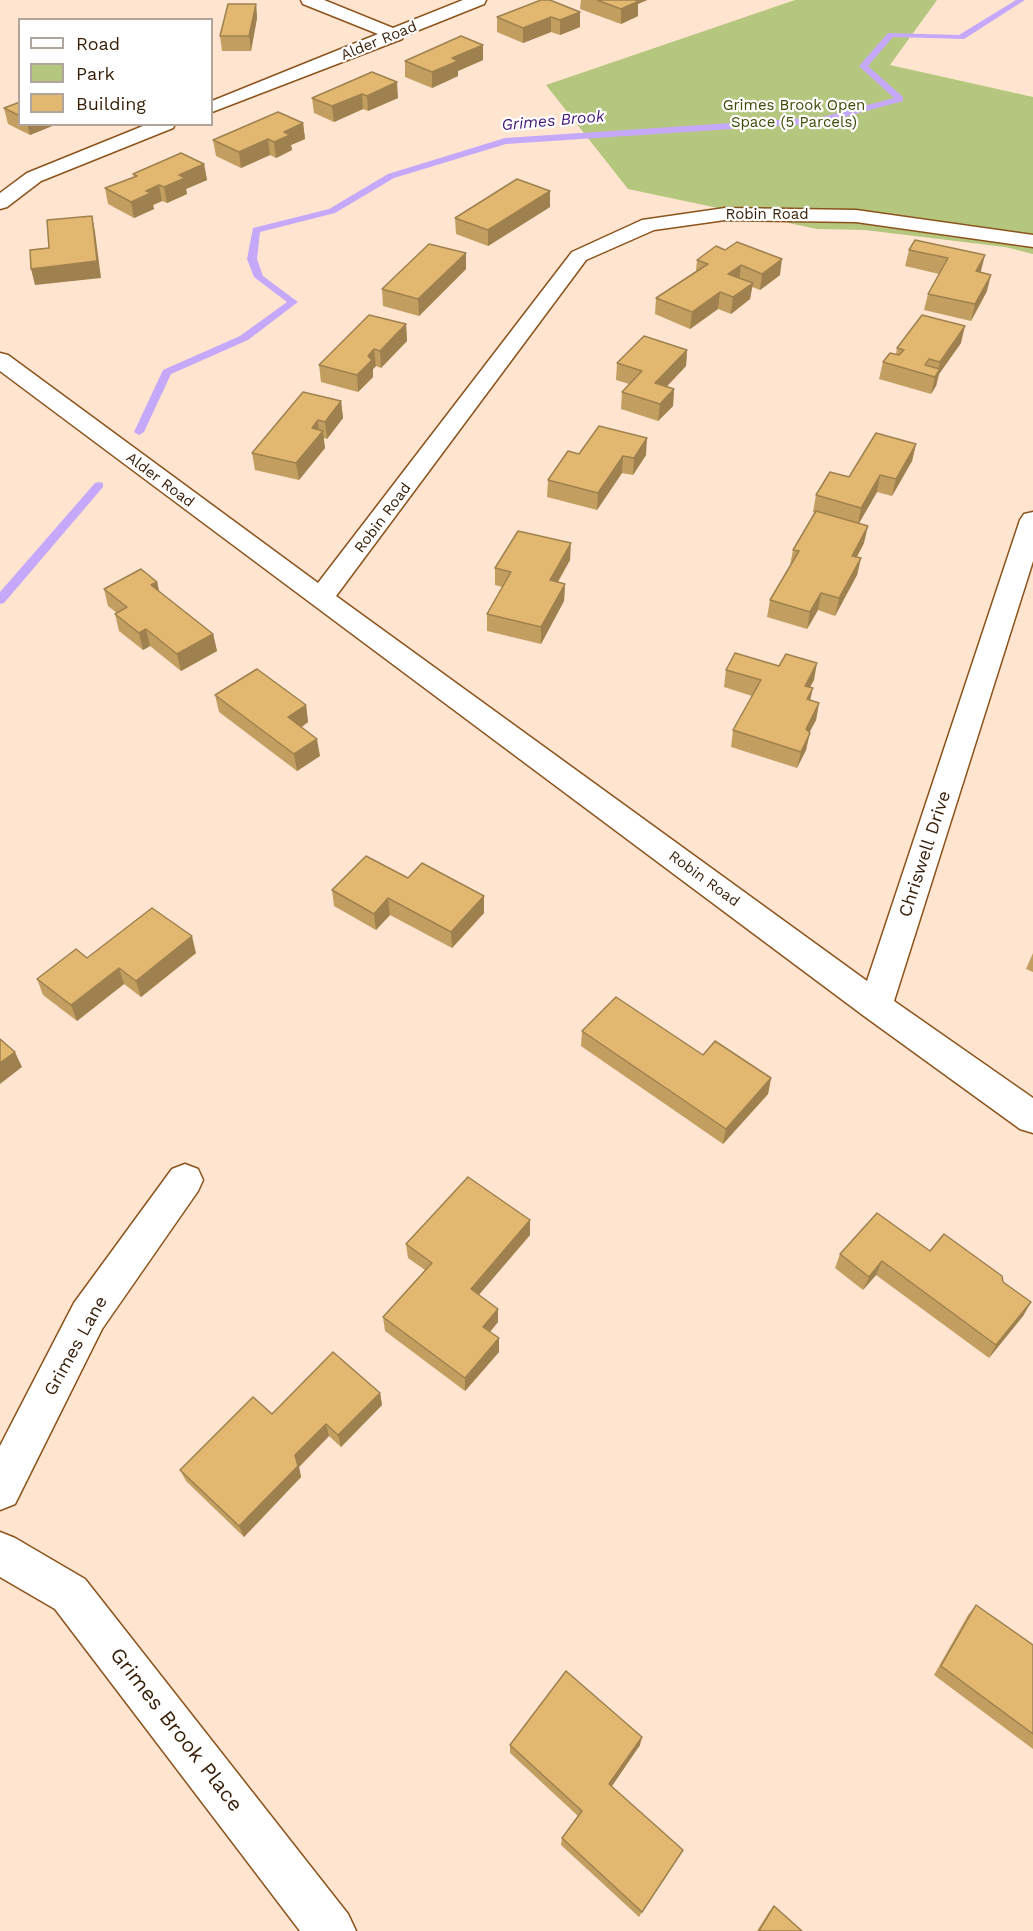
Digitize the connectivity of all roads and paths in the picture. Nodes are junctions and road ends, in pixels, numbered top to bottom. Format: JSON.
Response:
{"nodes":[{"id":1,"x":309,"y":0,"type":"edge"},
{"id":2,"x":478,"y":0,"type":"edge"},
{"id":3,"x":396,"y":35,"type":"junction"},
{"id":4,"x":213,"y":107,"type":"edge"},
{"id":5,"x":161,"y":126,"type":"edge"},
{"id":6,"x":0,"y":203,"type":"edge"},
{"id":7,"x":1033,"y":241,"type":"edge"},
{"id":8,"x":0,"y":360,"type":"edge"},
{"id":9,"x":1033,"y":519,"type":"edge"},
{"id":10,"x":321,"y":598,"type":"junction"},
{"id":11,"x":876,"y":1006,"type":"junction"},
{"id":12,"x":1033,"y":1118,"type":"edge"},
{"id":13,"x":185,"y":1180,"type":"dead end"},
{"id":14,"x":0,"y":1489,"type":"edge"},
{"id":15,"x":0,"y":1553,"type":"edge"},
{"id":16,"x":331,"y":1931,"type":"edge"}],
"edges":[{"from":1,"to":3,"type":"street"},
{"from":2,"to":3,"type":"street","name":"Alder Road"},
{"from":3,"to":4,"type":"street","name":"Alder Road"},
{"from":5,"to":6,"type":"street"},
{"from":7,"to":10,"type":"street","name":"Robin Road"},
{"from":8,"to":10,"type":"street","name":"Alder Road"},
{"from":9,"to":11,"type":"street","name":"Chriswell Drive"},
{"from":10,"to":11,"type":"street","name":"Robin Road"},
{"from":11,"to":12,"type":"street"},
{"from":13,"to":14,"type":"street","name":"Grimes Lane"},
{"from":15,"to":16,"type":"street","name":"Grimes Brook Place"}]}
